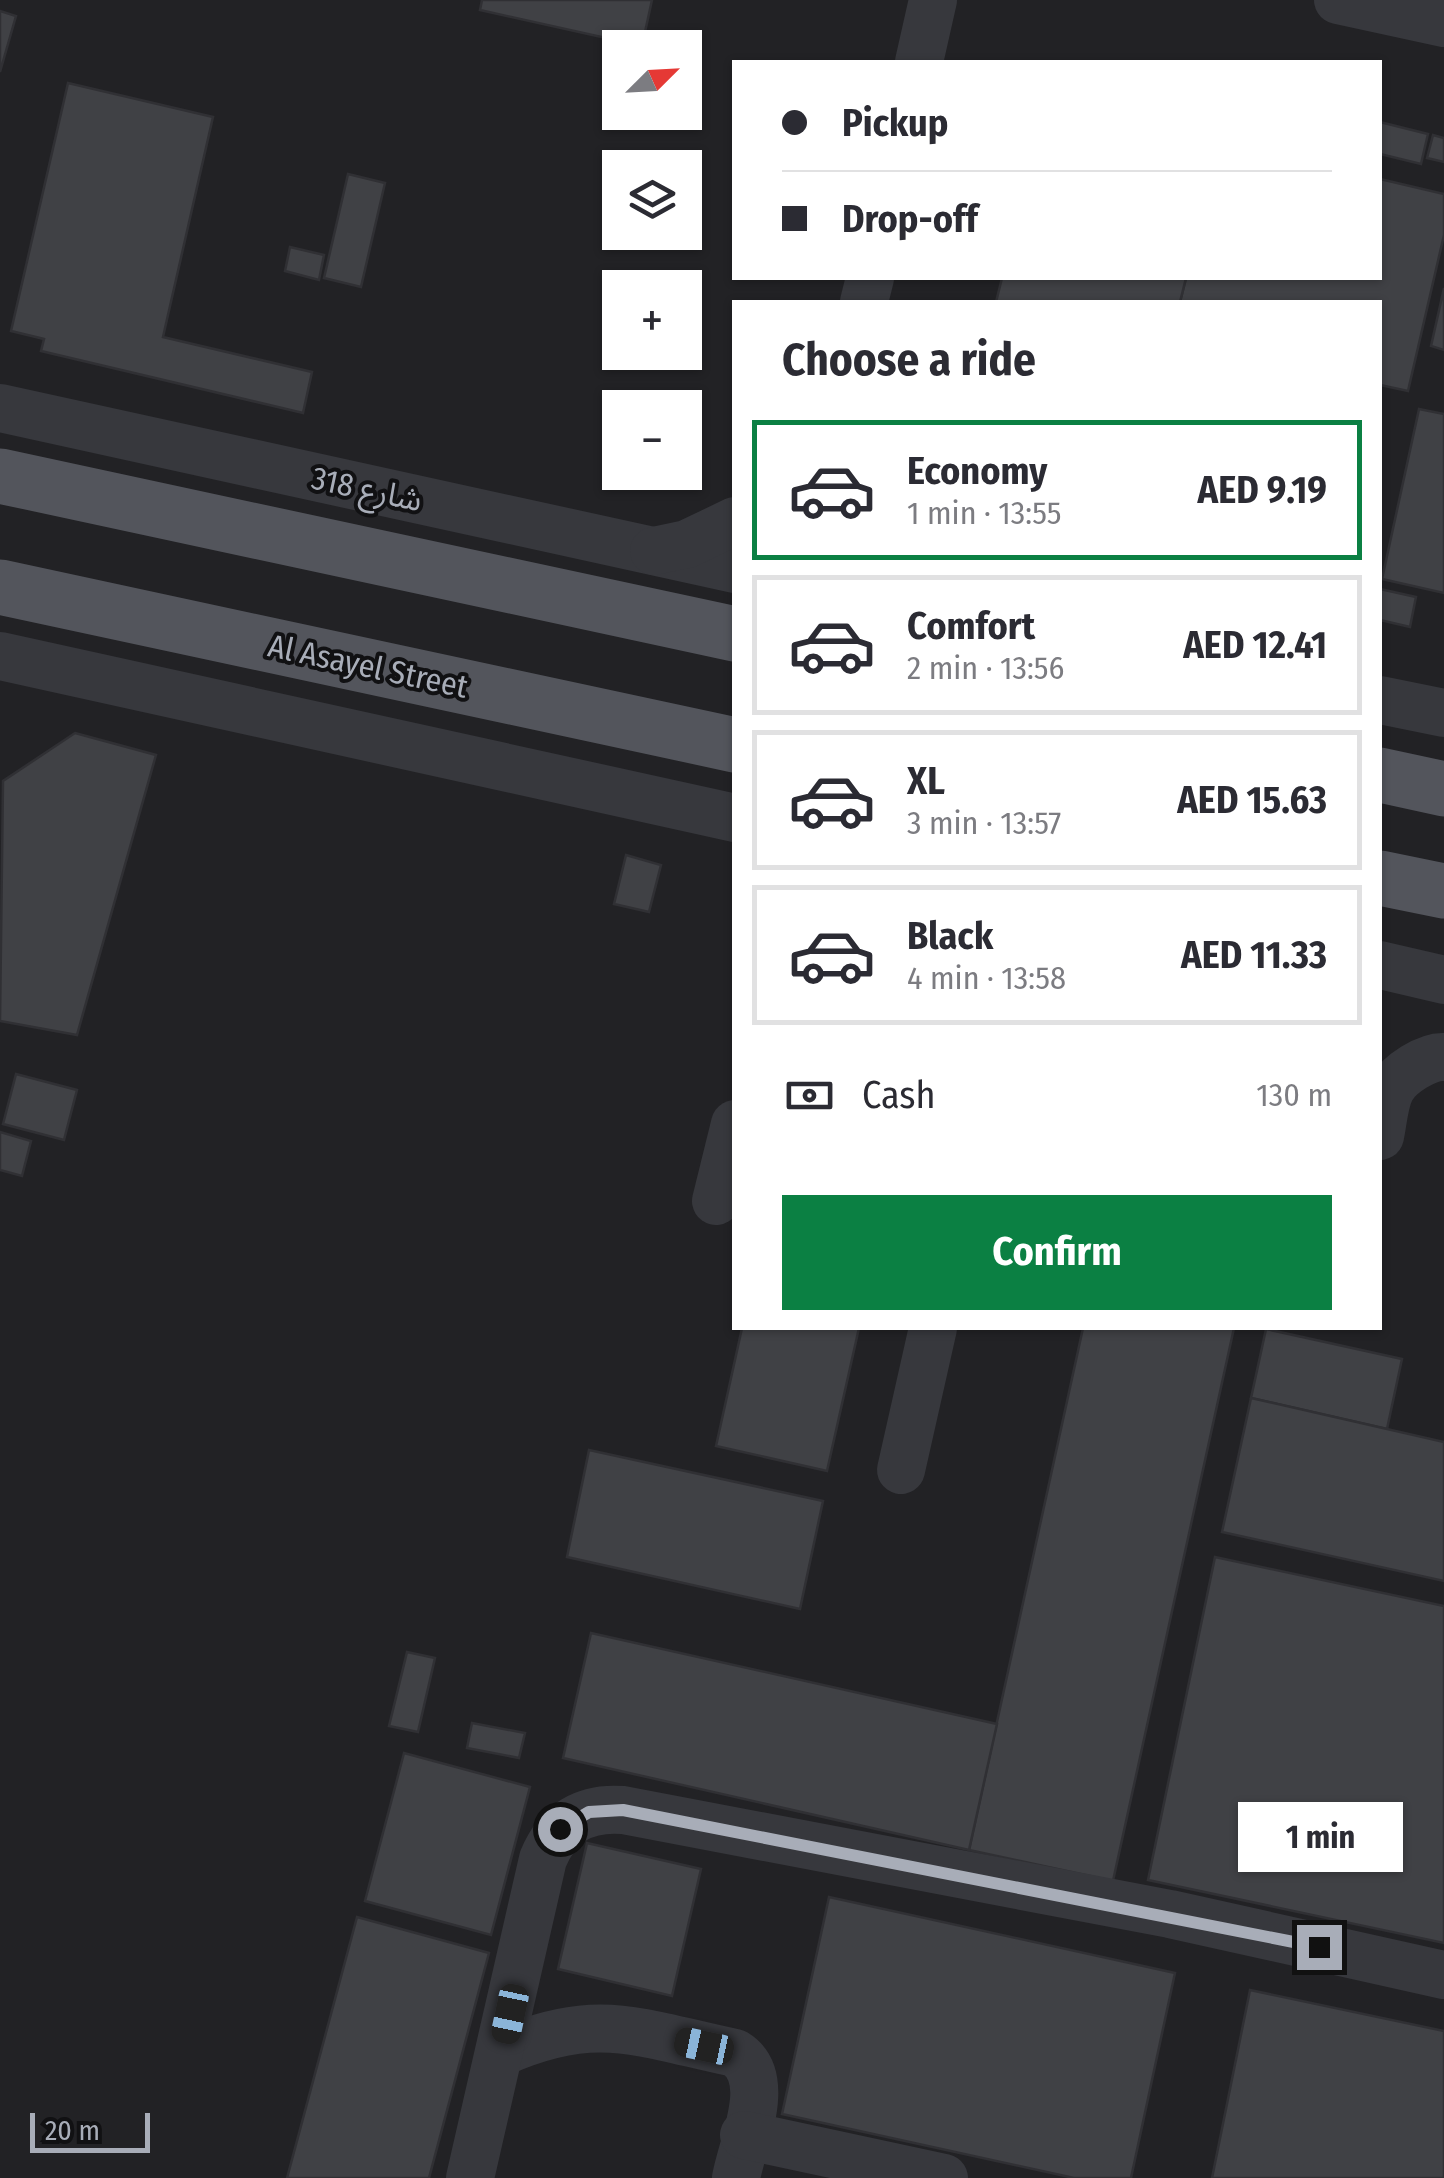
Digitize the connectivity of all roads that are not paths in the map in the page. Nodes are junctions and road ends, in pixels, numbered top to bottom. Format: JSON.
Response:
{"nodes":[{"id":1,"x":933,"y":0,"type":"edge"},
{"id":2,"x":1356,"y":2,"type":"edge"},
{"id":3,"x":1444,"y":24,"type":"edge"},
{"id":4,"x":919,"y":60,"type":"edge"},
{"id":5,"x":0,"y":408,"type":"edge"},
{"id":6,"x":0,"y":476,"type":"edge"},
{"id":7,"x":732,"y":523,"type":"edge"},
{"id":8,"x":652,"y":552,"type":"junction"},
{"id":9,"x":732,"y":568,"type":"edge"},
{"id":10,"x":0,"y":587,"type":"edge"},
{"id":11,"x":732,"y":633,"type":"edge"},
{"id":12,"x":0,"y":656,"type":"edge"},
{"id":13,"x":60,"y":668,"type":"junction"},
{"id":14,"x":0,"y":696,"type":"edge"},
{"id":15,"x":1382,"y":700,"type":"edge"},
{"id":16,"x":1444,"y":713,"type":"edge"},
{"id":17,"x":732,"y":743,"type":"edge"},
{"id":18,"x":1382,"y":775,"type":"edge"},
{"id":19,"x":1444,"y":789,"type":"edge"},
{"id":20,"x":732,"y":817,"type":"edge"},
{"id":21,"x":1382,"y":878,"type":"edge"},
{"id":22,"x":1444,"y":892,"type":"edge"},
{"id":23,"x":1382,"y":965,"type":"edge"},
{"id":24,"x":1444,"y":980,"type":"edge"},
{"id":25,"x":1444,"y":1057,"type":"edge"},
{"id":26,"x":1382,"y":1127,"type":"edge"},
{"id":27,"x":732,"y":1136,"type":"edge"},
{"id":28,"x":716,"y":1200,"type":"dead end"},
{"id":29,"x":934,"y":1330,"type":"edge"},
{"id":30,"x":901,"y":1470,"type":"dead end"},
{"id":31,"x":1444,"y":1975,"type":"edge"},
{"id":32,"x":502,"y":2052,"type":"junction"},
{"id":33,"x":740,"y":2156,"type":"edge"},
{"id":34,"x":470,"y":2178,"type":"edge"},
{"id":35,"x":944,"y":2178,"type":"edge"}],
"edges":[{"from":1,"to":4,"type":"street"},
{"from":2,"to":3,"type":"street"},
{"from":5,"to":8,"type":"street","name":"شارع 318"},
{"from":6,"to":11,"type":"main road"},
{"from":7,"to":8,"type":"street"},
{"from":8,"to":9,"type":"street","name":"شارع 318"},
{"from":10,"to":17,"type":"main road","name":"Al Asayel Street"},
{"from":12,"to":13,"type":"street"},
{"from":13,"to":14,"type":"street"},
{"from":13,"to":20,"type":"street"},
{"from":15,"to":16,"type":"street"},
{"from":18,"to":19,"type":"main road"},
{"from":21,"to":22,"type":"main road"},
{"from":23,"to":24,"type":"street"},
{"from":25,"to":26,"type":"street"},
{"from":27,"to":28,"type":"street"},
{"from":29,"to":30,"type":"street"},
{"from":31,"to":32,"type":"street"},
{"from":32,"to":33,"type":"street"},
{"from":32,"to":34,"type":"street"},
{"from":33,"to":35,"type":"street"}]}
